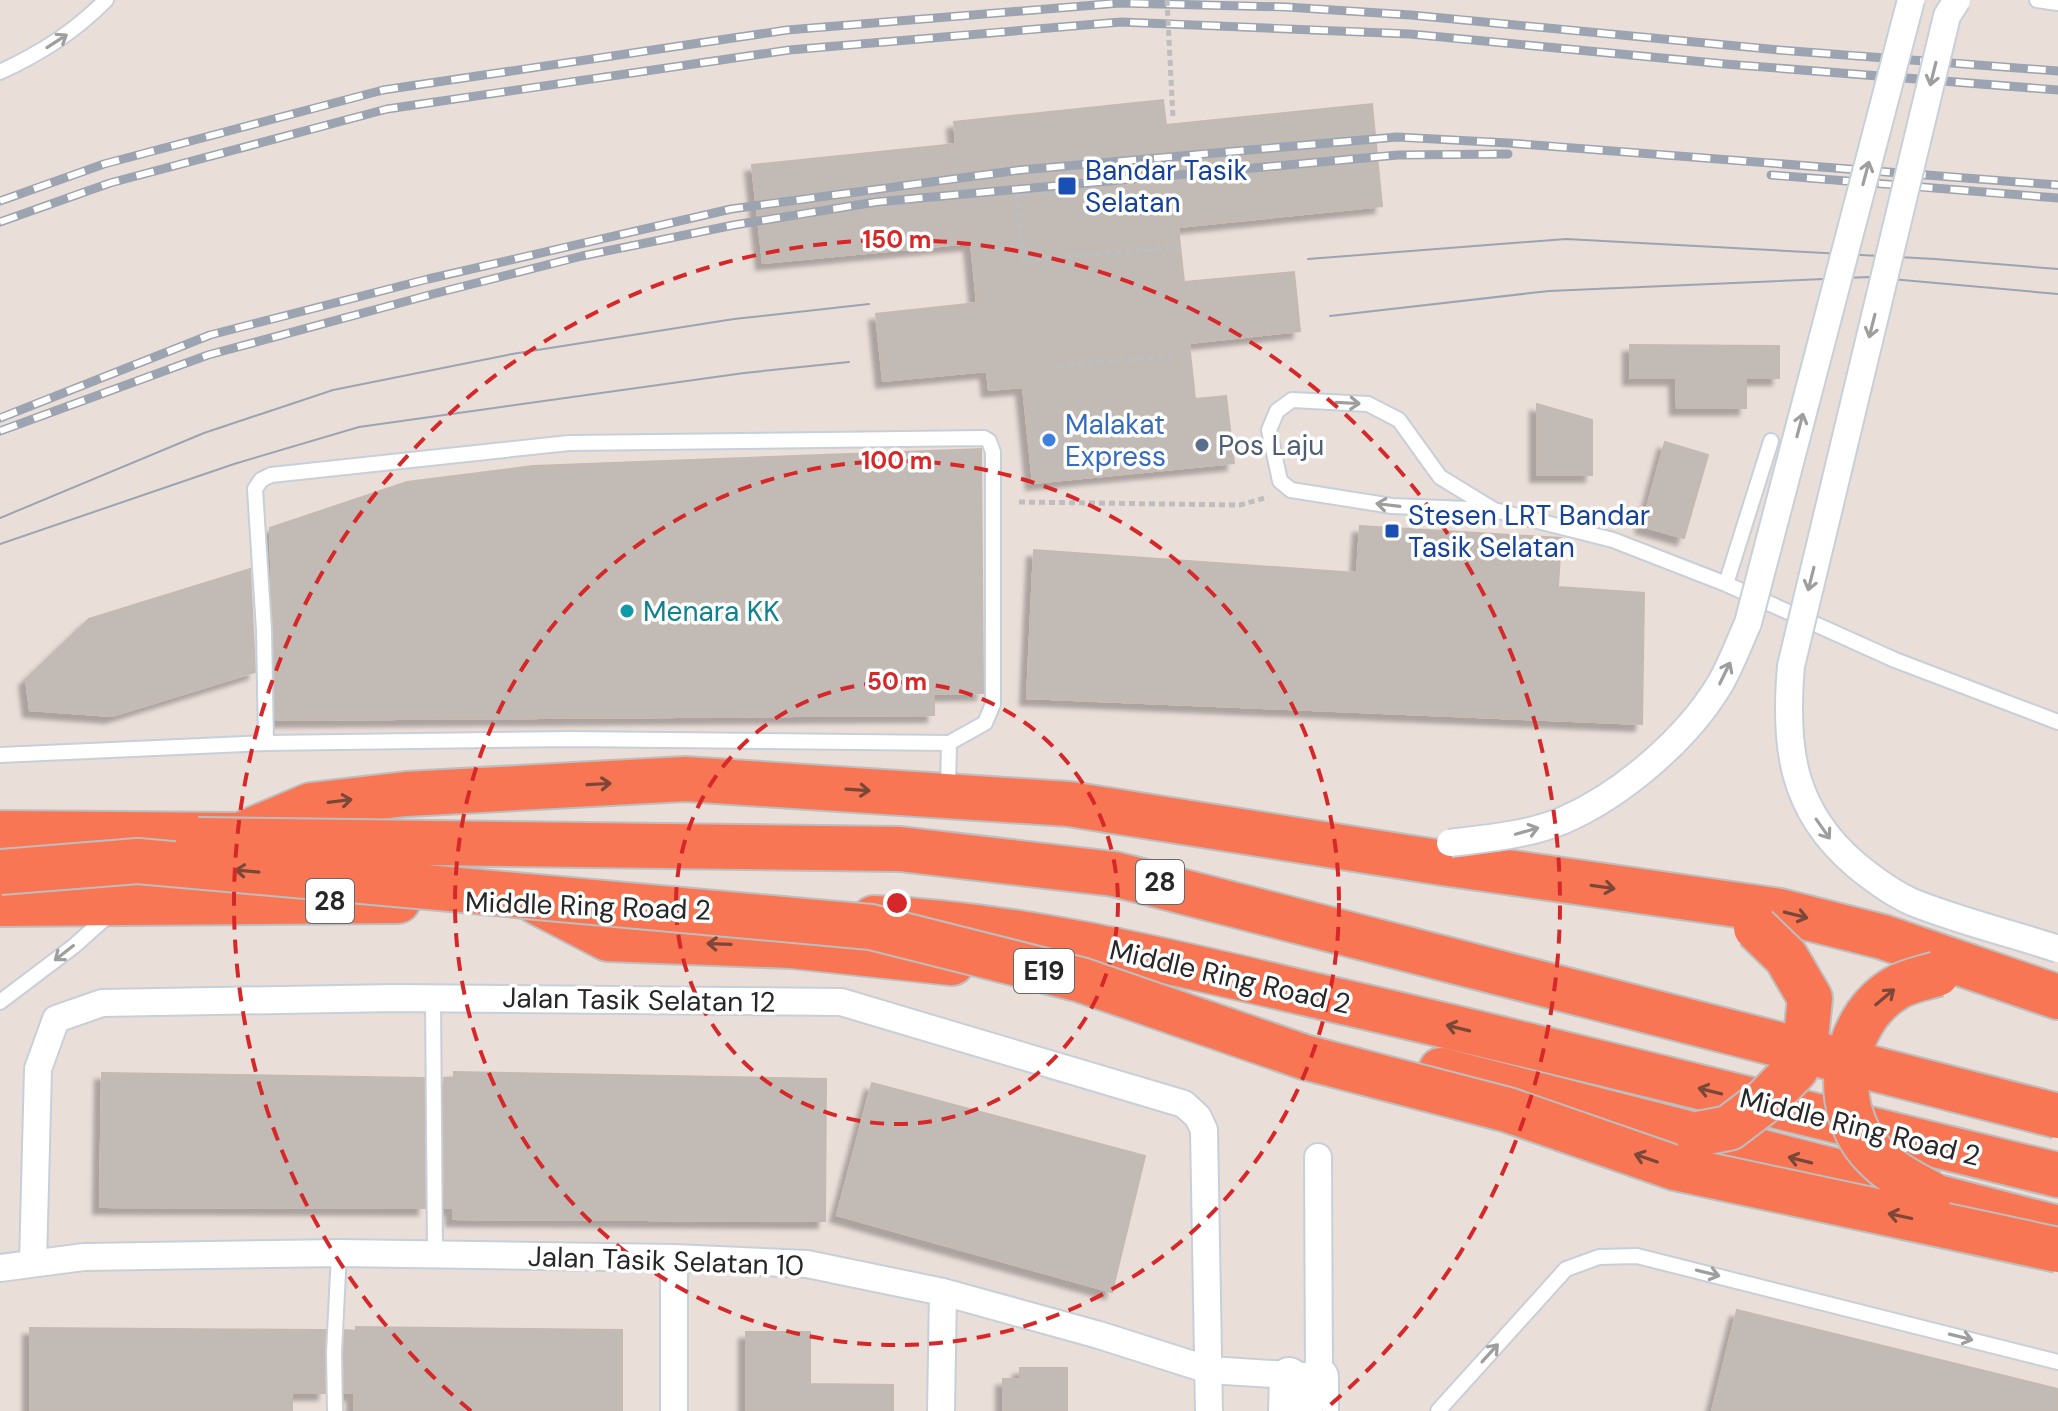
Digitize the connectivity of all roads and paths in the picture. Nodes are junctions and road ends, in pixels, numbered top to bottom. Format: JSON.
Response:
{"nodes":[{"id":1,"x":106,"y":0,"type":"edge"},
{"id":2,"x":1167,"y":0,"type":"edge"},
{"id":3,"x":1911,"y":0,"type":"edge"},
{"id":4,"x":1957,"y":0,"type":"edge"},
{"id":5,"x":2037,"y":0,"type":"edge"},
{"id":6,"x":2058,"y":3,"type":"edge"},
{"id":7,"x":0,"y":72,"type":"edge"},
{"id":8,"x":1173,"y":118,"type":"dead end"},
{"id":9,"x":1088,"y":188,"type":"dead end"},
{"id":10,"x":1171,"y":248,"type":"dead end"},
{"id":11,"x":1173,"y":356,"type":"dead end"},
{"id":12,"x":1058,"y":366,"type":"dead end"},
{"id":13,"x":1771,"y":441,"type":"dead end"},
{"id":14,"x":1019,"y":502,"type":"dead end"},
{"id":15,"x":1240,"y":505,"type":"dead end"},
{"id":16,"x":1494,"y":510,"type":"junction"},
{"id":17,"x":1726,"y":584,"type":"junction"},
{"id":18,"x":2058,"y":722,"type":"edge"},
{"id":19,"x":266,"y":743,"type":"junction"},
{"id":20,"x":949,"y":743,"type":"junction"},
{"id":21,"x":0,"y":755,"type":"edge"},
{"id":22,"x":948,"y":796,"type":"junction"},
{"id":23,"x":1069,"y":804,"type":"junction"},
{"id":24,"x":0,"y":833,"type":"edge"},
{"id":25,"x":240,"y":835,"type":"junction"},
{"id":26,"x":0,"y":848,"type":"edge"},
{"id":27,"x":0,"y":872,"type":"edge"},
{"id":28,"x":124,"y":902,"type":"junction"},
{"id":29,"x":537,"y":902,"type":"junction"},
{"id":30,"x":0,"y":904,"type":"edge"},
{"id":31,"x":1719,"y":904,"type":"junction"},
{"id":32,"x":2058,"y":949,"type":"edge"},
{"id":33,"x":2016,"y":983,"type":"junction"},
{"id":34,"x":2058,"y":997,"type":"edge"},
{"id":35,"x":433,"y":998,"type":"junction"},
{"id":36,"x":0,"y":1002,"type":"edge"},
{"id":37,"x":2058,"y":1095,"type":"edge"},
{"id":38,"x":2058,"y":1116,"type":"edge"},
{"id":39,"x":1697,"y":1134,"type":"junction"},
{"id":40,"x":1318,"y":1157,"type":"dead end"},
{"id":41,"x":2058,"y":1175,"type":"edge"},
{"id":42,"x":1930,"y":1193,"type":"junction"},
{"id":43,"x":2058,"y":1228,"type":"edge"},
{"id":44,"x":2058,"y":1250,"type":"edge"},
{"id":45,"x":339,"y":1253,"type":"junction"},
{"id":46,"x":435,"y":1253,"type":"junction"},
{"id":47,"x":674,"y":1258,"type":"junction"},
{"id":48,"x":33,"y":1263,"type":"junction"},
{"id":49,"x":0,"y":1268,"type":"edge"},
{"id":50,"x":943,"y":1292,"type":"junction"},
{"id":51,"x":2058,"y":1362,"type":"edge"},
{"id":52,"x":1209,"y":1370,"type":"junction"},
{"id":53,"x":1304,"y":1394,"type":"edge"},
{"id":54,"x":335,"y":1411,"type":"edge"},
{"id":55,"x":674,"y":1411,"type":"edge"},
{"id":56,"x":941,"y":1411,"type":"edge"},
{"id":57,"x":1209,"y":1411,"type":"edge"},
{"id":58,"x":1438,"y":1411,"type":"edge"}],
"edges":[{"from":7,"to":1,"type":"lane","one_way":true},
{"from":2,"to":8,"type":"path","bridge":true},
{"from":23,"to":3,"type":"street","one_way":true,"bridge":true},
{"from":4,"to":32,"type":"street","one_way":true,"bridge":true},
{"from":5,"to":6,"type":"lane"},
{"from":9,"to":10,"type":"path"},
{"from":11,"to":12,"type":"path"},
{"from":13,"to":17,"type":"lane"},
{"from":14,"to":15,"type":"path"},
{"from":16,"to":16,"type":"lane","one_way":true},
{"from":16,"to":17,"type":"lane"},
{"from":17,"to":18,"type":"lane"},
{"from":19,"to":20,"type":"lane"},
{"from":19,"to":20,"type":"lane"},
{"from":19,"to":21,"type":"lane"},
{"from":20,"to":22,"type":"lane"},
{"from":22,"to":23,"type":"highway"},
{"from":25,"to":22,"type":"highway","one_way":true},
{"from":23,"to":31,"type":"highway","one_way":true},
{"from":24,"to":25,"type":"highway","number":"28"},
{"from":25,"to":37,"type":"highway","number":"28"},
{"from":26,"to":38,"type":"highway","bridge":true},
{"from":44,"to":27,"type":"highway","number":"E19","one_way":true,"bridge":true},
{"from":28,"to":29,"type":"highway","name":"Middle Ring Road 2","number":"28"},
{"from":28,"to":30,"type":"highway","name":"Middle Ring Road 2","number":"28"},
{"from":28,"to":36,"type":"lane","one_way":true},
{"from":39,"to":29,"type":"highway","one_way":true},
{"from":41,"to":29,"type":"highway","name":"Middle Ring Road 2","number":"28","one_way":true},
{"from":31,"to":33,"type":"highway","one_way":true},
{"from":31,"to":39,"type":"highway","bridge":true},
{"from":33,"to":34,"type":"highway"},
{"from":42,"to":33,"type":"highway","one_way":true,"bridge":true},
{"from":35,"to":46,"type":"lane"},
{"from":35,"to":48,"type":"street","name":"Jalan Tasik Selatan 12"},
{"from":35,"to":52,"type":"street","name":"Jalan Tasik Selatan 12"},
{"from":42,"to":39,"type":"highway","one_way":true,"bridge":true},
{"from":40,"to":53,"type":"street"},
{"from":42,"to":43,"type":"highway"},
{"from":45,"to":46,"type":"street","name":"Jalan Tasik Selatan 10"},
{"from":45,"to":48,"type":"street","name":"Jalan Tasik Selatan 10"},
{"from":45,"to":54,"type":"lane"},
{"from":46,"to":47,"type":"street","name":"Jalan Tasik Selatan 10"},
{"from":47,"to":50,"type":"street","name":"Jalan Tasik Selatan 10"},
{"from":47,"to":55,"type":"street"},
{"from":48,"to":49,"type":"street","name":"Jalan Tasik Selatan 10"},
{"from":50,"to":52,"type":"street","name":"Jalan Tasik Selatan 10"},
{"from":50,"to":56,"type":"street"},
{"from":58,"to":51,"type":"lane","one_way":true},
{"from":52,"to":53,"type":"street","name":"Jalan Tasik Selatan 10"},
{"from":52,"to":57,"type":"street","name":"Jalan Tasik Selatan 12"}]}
